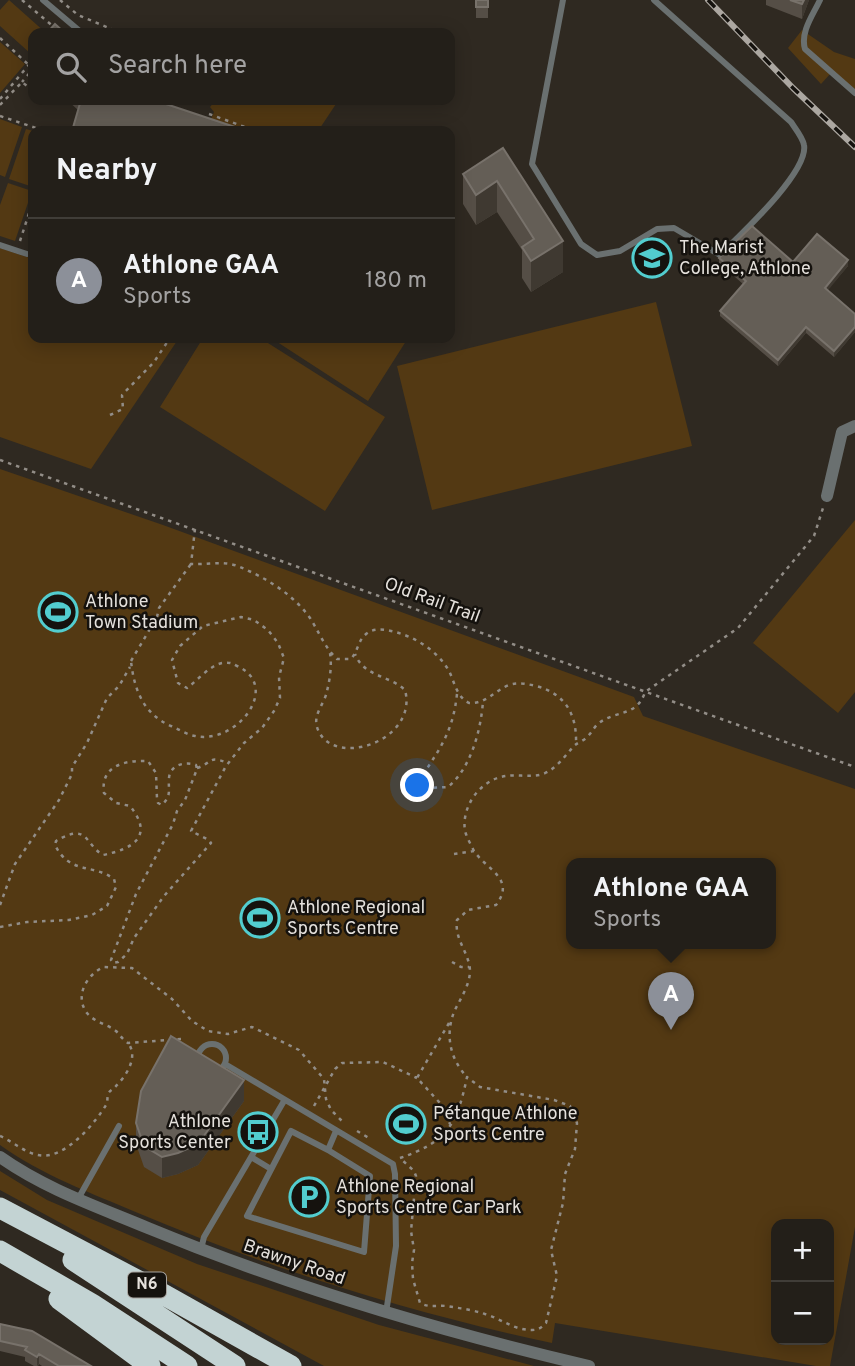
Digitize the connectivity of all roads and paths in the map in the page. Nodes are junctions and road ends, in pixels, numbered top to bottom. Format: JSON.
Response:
{"nodes":[{"id":1,"x":22,"y":0,"type":"edge"},
{"id":2,"x":43,"y":0,"type":"edge"},
{"id":3,"x":60,"y":0,"type":"edge"},
{"id":4,"x":563,"y":0,"type":"edge"},
{"id":5,"x":654,"y":0,"type":"edge"},
{"id":6,"x":820,"y":0,"type":"edge"},
{"id":7,"x":54,"y":28,"type":"edge"},
{"id":8,"x":76,"y":28,"type":"edge"},
{"id":9,"x":109,"y":28,"type":"edge"},
{"id":10,"x":0,"y":38,"type":"edge"},
{"id":11,"x":28,"y":64,"type":"edge"},
{"id":12,"x":28,"y":66,"type":"edge"},
{"id":13,"x":28,"y":75,"type":"edge"},
{"id":14,"x":22,"y":82,"type":"junction"},
{"id":15,"x":27,"y":86,"type":"dead end"},
{"id":16,"x":855,"y":93,"type":"edge"},
{"id":17,"x":0,"y":99,"type":"edge"},
{"id":18,"x":0,"y":105,"type":"edge"},
{"id":19,"x":209,"y":114,"type":"dead end"},
{"id":20,"x":0,"y":116,"type":"edge"},
{"id":21,"x":30,"y":126,"type":"edge"},
{"id":22,"x":242,"y":126,"type":"edge"},
{"id":23,"x":28,"y":216,"type":"edge"},
{"id":24,"x":0,"y":245,"type":"edge"},
{"id":25,"x":17,"y":250,"type":"junction"},
{"id":26,"x":27,"y":254,"type":"dead end"},
{"id":27,"x":167,"y":343,"type":"edge"},
{"id":28,"x":110,"y":415,"type":"dead end"},
{"id":29,"x":855,"y":426,"type":"edge"},
{"id":30,"x":0,"y":460,"type":"edge"},
{"id":31,"x":827,"y":496,"type":"joint"},
{"id":32,"x":195,"y":528,"type":"junction"},
{"id":33,"x":191,"y":564,"type":"junction"},
{"id":34,"x":330,"y":649,"type":"junction"},
{"id":35,"x":355,"y":654,"type":"junction"},
{"id":36,"x":131,"y":661,"type":"junction"},
{"id":37,"x":645,"y":692,"type":"junction"},
{"id":38,"x":457,"y":693,"type":"junction"},
{"id":39,"x":482,"y":701,"type":"junction"},
{"id":40,"x":576,"y":744,"type":"junction"},
{"id":41,"x":228,"y":763,"type":"junction"},
{"id":42,"x":855,"y":767,"type":"edge"},
{"id":43,"x":197,"y":768,"type":"junction"},
{"id":44,"x":474,"y":851,"type":"junction"},
{"id":45,"x":454,"y":854,"type":"dead end"},
{"id":46,"x":0,"y":905,"type":"edge"},
{"id":47,"x":0,"y":927,"type":"edge"},
{"id":48,"x":452,"y":962,"type":"dead end"},
{"id":49,"x":470,"y":967,"type":"junction"},
{"id":50,"x":453,"y":1017,"type":"junction"},
{"id":51,"x":128,"y":1043,"type":"dead end"},
{"id":52,"x":225,"y":1064,"type":"junction"},
{"id":53,"x":467,"y":1077,"type":"junction"},
{"id":54,"x":417,"y":1078,"type":"junction"},
{"id":55,"x":285,"y":1101,"type":"junction"},
{"id":56,"x":310,"y":1115,"type":"junction"},
{"id":57,"x":450,"y":1124,"type":"junction"},
{"id":58,"x":119,"y":1126,"type":"dead end"},
{"id":59,"x":336,"y":1131,"type":"junction"},
{"id":60,"x":0,"y":1136,"type":"edge"},
{"id":61,"x":328,"y":1150,"type":"junction"},
{"id":62,"x":0,"y":1157,"type":"edge"},
{"id":63,"x":251,"y":1157,"type":"junction"},
{"id":64,"x":400,"y":1158,"type":"dead end"},
{"id":65,"x":271,"y":1169,"type":"junction"},
{"id":66,"x":78,"y":1199,"type":"junction"},
{"id":67,"x":0,"y":1208,"type":"edge"},
{"id":68,"x":0,"y":1221,"type":"edge"},
{"id":69,"x":201,"y":1249,"type":"junction"},
{"id":70,"x":0,"y":1251,"type":"edge"},
{"id":71,"x":0,"y":1265,"type":"edge"},
{"id":72,"x":432,"y":1307,"type":"dead end"},
{"id":73,"x":386,"y":1313,"type":"junction"},
{"id":74,"x":150,"y":1366,"type":"edge"},
{"id":75,"x":187,"y":1366,"type":"edge"},
{"id":76,"x":235,"y":1366,"type":"edge"},
{"id":77,"x":292,"y":1366,"type":"edge"},
{"id":78,"x":589,"y":1366,"type":"edge"}],
"edges":[{"from":1,"to":7,"type":"path"},
{"from":2,"to":8,"type":"lane"},
{"from":3,"to":9,"type":"path"},
{"from":4,"to":5,"type":"lane"},
{"from":6,"to":16,"type":"lane"},
{"from":10,"to":11,"type":"path"},
{"from":12,"to":17,"type":"path"},
{"from":13,"to":14,"type":"path"},
{"from":14,"to":15,"type":"path"},
{"from":14,"to":18,"type":"path"},
{"from":19,"to":22,"type":"path"},
{"from":20,"to":21,"type":"path"},
{"from":23,"to":25,"type":"path"},
{"from":24,"to":25,"type":"lane"},
{"from":25,"to":26,"type":"lane"},
{"from":27,"to":28,"type":"path"},
{"from":29,"to":31,"type":"street"},
{"from":30,"to":32,"type":"path","name":"Old Rail Trail"},
{"from":31,"to":37,"type":"path"},
{"from":32,"to":33,"type":"path"},
{"from":32,"to":37,"type":"path","name":"Old Rail Trail"},
{"from":33,"to":34,"type":"path"},
{"from":33,"to":36,"type":"path"},
{"from":34,"to":35,"type":"path"},
{"from":34,"to":35,"type":"path"},
{"from":35,"to":38,"type":"path"},
{"from":36,"to":41,"type":"path"},
{"from":36,"to":46,"type":"path"},
{"from":37,"to":40,"type":"path"},
{"from":37,"to":42,"type":"path","name":"Old Rail Trail"},
{"from":38,"to":39,"type":"path"},
{"from":38,"to":39,"type":"path"},
{"from":39,"to":40,"type":"path"},
{"from":40,"to":44,"type":"path"},
{"from":41,"to":43,"type":"path"},
{"from":41,"to":43,"type":"path"},
{"from":43,"to":47,"type":"path"},
{"from":44,"to":45,"type":"path"},
{"from":44,"to":49,"type":"path"},
{"from":48,"to":49,"type":"path"},
{"from":49,"to":50,"type":"path"},
{"from":50,"to":53,"type":"path"},
{"from":50,"to":54,"type":"path"},
{"from":51,"to":60,"type":"path"},
{"from":52,"to":52,"type":"lane"},
{"from":52,"to":55,"type":"lane"},
{"from":53,"to":57,"type":"path"},
{"from":53,"to":72,"type":"path"},
{"from":54,"to":56,"type":"path"},
{"from":54,"to":57,"type":"path"},
{"from":55,"to":56,"type":"lane"},
{"from":55,"to":63,"type":"lane"},
{"from":56,"to":59,"type":"lane"},
{"from":57,"to":64,"type":"path"},
{"from":58,"to":66,"type":"lane"},
{"from":59,"to":61,"type":"lane"},
{"from":59,"to":73,"type":"lane"},
{"from":61,"to":65,"type":"lane"},
{"from":61,"to":65,"type":"lane"},
{"from":62,"to":66,"type":"street","name":"Brawny Road"},
{"from":63,"to":65,"type":"lane"},
{"from":63,"to":69,"type":"lane"},
{"from":66,"to":69,"type":"street","name":"Brawny Road"},
{"from":67,"to":77,"type":"highway","number":"N6"},
{"from":68,"to":76,"type":"highway","number":"N6"},
{"from":69,"to":73,"type":"street","name":"Brawny Road"},
{"from":70,"to":75,"type":"highway","number":"N6"},
{"from":71,"to":74,"type":"highway"},
{"from":73,"to":78,"type":"street","name":"Brawny Road"}]}
